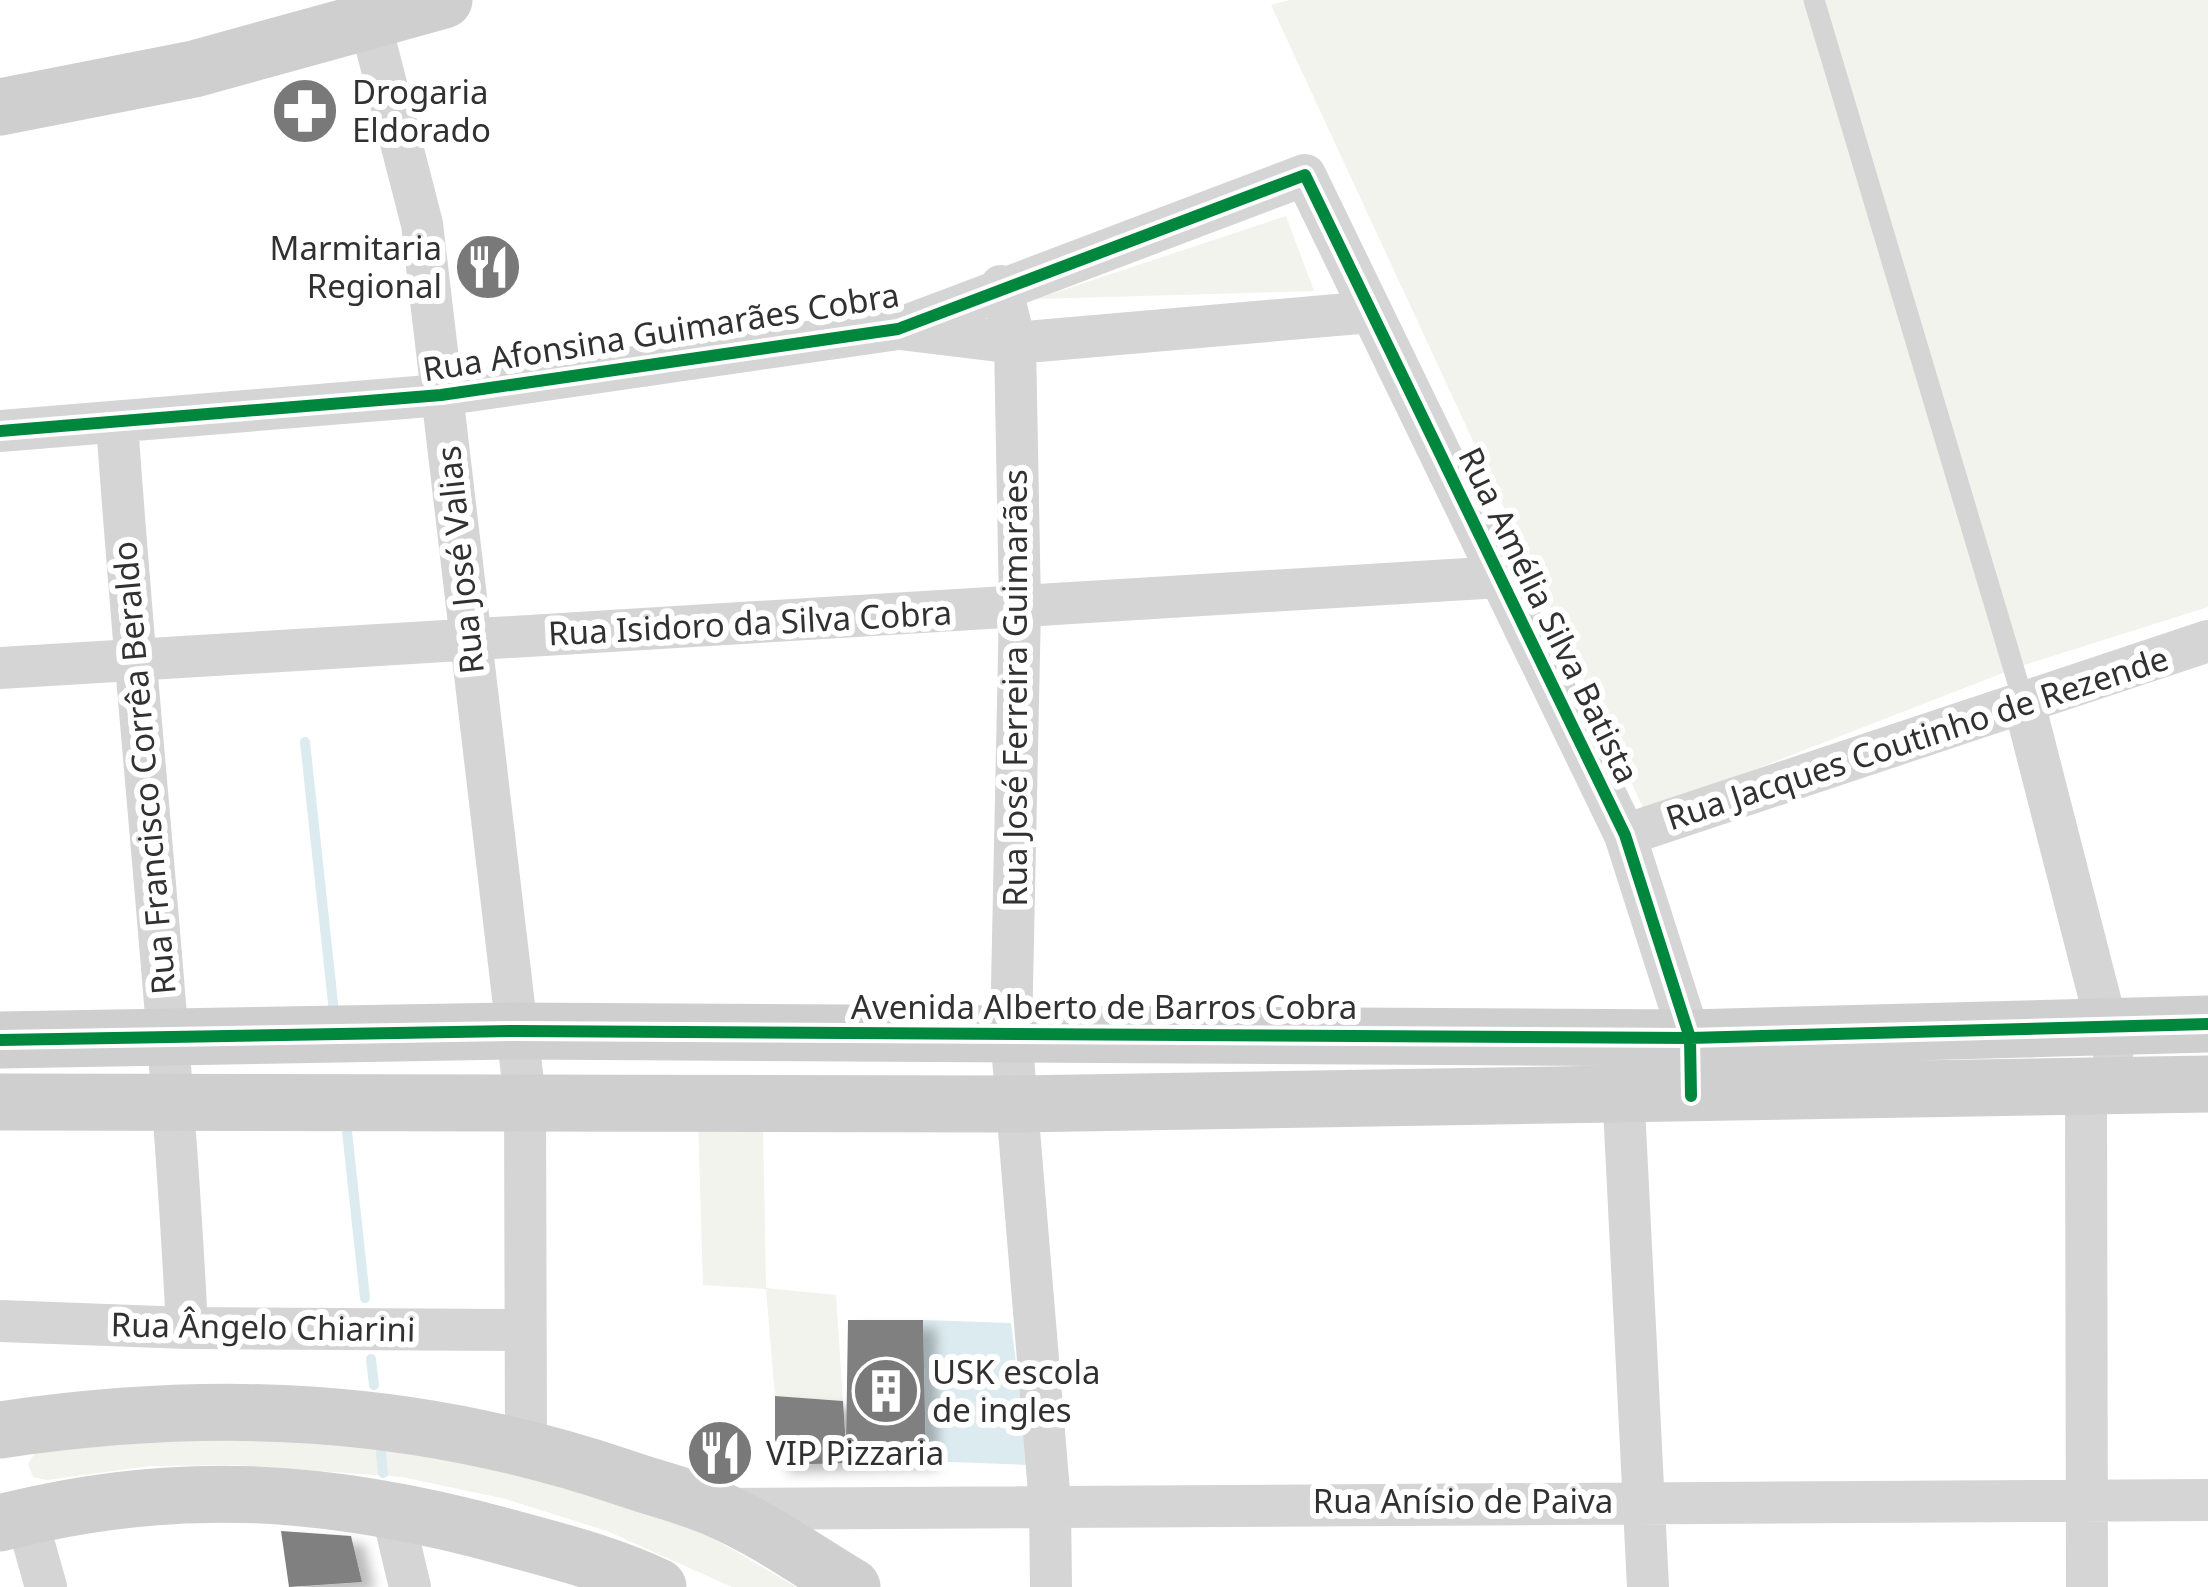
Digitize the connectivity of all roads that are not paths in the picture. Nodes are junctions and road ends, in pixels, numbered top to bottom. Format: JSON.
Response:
{"nodes":[{"id":1,"x":444,"y":0,"type":"edge"},
{"id":2,"x":1814,"y":0,"type":"edge"},
{"id":3,"x":370,"y":22,"type":"junction"},
{"id":4,"x":0,"y":106,"type":"edge"},
{"id":5,"x":1305,"y":175,"type":"joint"},
{"id":6,"x":1001,"y":286,"type":"junction"},
{"id":7,"x":1371,"y":311,"type":"junction"},
{"id":8,"x":898,"y":329,"type":"junction"},
{"id":9,"x":1015,"y":343,"type":"junction"},
{"id":10,"x":441,"y":395,"type":"junction"},
{"id":11,"x":117,"y":423,"type":"junction"},
{"id":12,"x":0,"y":431,"type":"edge"},
{"id":13,"x":1500,"y":578,"type":"junction"},
{"id":14,"x":1020,"y":607,"type":"junction"},
{"id":15,"x":468,"y":639,"type":"junction"},
{"id":16,"x":2208,"y":641,"type":"edge"},
{"id":17,"x":133,"y":660,"type":"junction"},
{"id":18,"x":0,"y":668,"type":"edge"},
{"id":19,"x":2024,"y":703,"type":"junction"},
{"id":20,"x":1625,"y":835,"type":"junction"},
{"id":21,"x":2208,"y":1024,"type":"edge"},
{"id":22,"x":2109,"y":1028,"type":"junction"},
{"id":23,"x":515,"y":1031,"type":"junction"},
{"id":24,"x":886,"y":1033,"type":"junction"},
{"id":25,"x":1011,"y":1034,"type":"junction"},
{"id":26,"x":1622,"y":1037,"type":"junction"},
{"id":27,"x":167,"y":1038,"type":"junction"},
{"id":28,"x":1690,"y":1038,"type":"junction"},
{"id":29,"x":0,"y":1040,"type":"edge"},
{"id":30,"x":2208,"y":1084,"type":"edge"},
{"id":31,"x":2104,"y":1089,"type":"junction"},
{"id":32,"x":1622,"y":1095,"type":"junction"},
{"id":33,"x":1691,"y":1096,"type":"junction"},
{"id":34,"x":525,"y":1099,"type":"junction"},
{"id":35,"x":176,"y":1100,"type":"junction"},
{"id":36,"x":0,"y":1102,"type":"edge"},
{"id":37,"x":892,"y":1103,"type":"junction"},
{"id":38,"x":1017,"y":1104,"type":"junction"},
{"id":39,"x":0,"y":1321,"type":"edge"},
{"id":40,"x":187,"y":1328,"type":"junction"},
{"id":41,"x":525,"y":1330,"type":"junction"},
{"id":42,"x":0,"y":1430,"type":"edge"},
{"id":43,"x":526,"y":1445,"type":"junction"},
{"id":44,"x":1641,"y":1499,"type":"junction"},
{"id":45,"x":2208,"y":1499,"type":"edge"},
{"id":46,"x":2084,"y":1502,"type":"junction"},
{"id":47,"x":1050,"y":1504,"type":"junction"},
{"id":48,"x":391,"y":1507,"type":"junction"},
{"id":49,"x":719,"y":1509,"type":"junction"},
{"id":50,"x":13,"y":1520,"type":"edge"},
{"id":51,"x":46,"y":1587,"type":"edge"},
{"id":52,"x":410,"y":1587,"type":"edge"},
{"id":53,"x":658,"y":1587,"type":"edge"},
{"id":54,"x":852,"y":1587,"type":"edge"},
{"id":55,"x":1051,"y":1587,"type":"edge"},
{"id":56,"x":1648,"y":1587,"type":"edge"},
{"id":57,"x":2087,"y":1587,"type":"edge"}],
"edges":[{"from":1,"to":3,"type":"street"},
{"from":2,"to":19,"type":"lane"},
{"from":3,"to":4,"type":"street"},
{"from":3,"to":10,"type":"street","name":"Rua José Valias"},
{"from":5,"to":6,"type":"street","name":"Rua Afonsina Guimarães Cobra"},
{"from":5,"to":7,"type":"street","name":"Rua Amélia Silva Batista"},
{"from":6,"to":8,"type":"street","name":"Rua Afonsina Guimarães Cobra"},
{"from":6,"to":9,"type":"street","name":"Rua José Ferreira Guimarães"},
{"from":7,"to":9,"type":"street","name":"Rua Afonsina Guimarães Cobra"},
{"from":7,"to":13,"type":"street","name":"Rua Amélia Silva Batista"},
{"from":8,"to":9,"type":"street","name":"Rua Afonsina Guimarães Cobra"},
{"from":8,"to":10,"type":"street","name":"Rua Afonsina Guimarães Cobra"},
{"from":9,"to":14,"type":"street","name":"Rua José Ferreira Guimarães"},
{"from":10,"to":11,"type":"street","name":"Rua Afonsina Guimarães Cobra"},
{"from":10,"to":15,"type":"street","name":"Rua José Valias"},
{"from":11,"to":12,"type":"street","name":"Rua Afonsina Guimarães Cobra"},
{"from":11,"to":17,"type":"street","name":"Rua Francisco Corrêa Beraldo"},
{"from":13,"to":14,"type":"street","name":"Rua Isidoro da Silva Cobra"},
{"from":13,"to":20,"type":"street","name":"Rua Amélia Silva Batista"},
{"from":14,"to":15,"type":"street","name":"Rua Isidoro da Silva Cobra"},
{"from":14,"to":25,"type":"street","name":"Rua José Ferreira Guimarães"},
{"from":15,"to":17,"type":"street","name":"Rua Isidoro da Silva Cobra"},
{"from":15,"to":23,"type":"street","name":"Rua José Valias"},
{"from":16,"to":19,"type":"street","name":"Rua Jacques Coutinho de Rezende"},
{"from":17,"to":18,"type":"street","name":"Rua Isidoro da Silva Cobra"},
{"from":17,"to":27,"type":"street","name":"Rua Francisco Corrêa Beraldo"},
{"from":19,"to":20,"type":"street","name":"Rua Jacques Coutinho de Rezende"},
{"from":19,"to":22,"type":"street"},
{"from":20,"to":28,"type":"street","name":"Rua Amélia Silva Batista"},
{"from":21,"to":22,"type":"street","name":"Avenida Alberto de Barros Cobra"},
{"from":22,"to":28,"type":"street","name":"Avenida Alberto de Barros Cobra"},
{"from":22,"to":31,"type":"street"},
{"from":23,"to":24,"type":"street","name":"Avenida Alberto de Barros Cobra"},
{"from":23,"to":27,"type":"street","name":"Avenida Alberto de Barros Cobra"},
{"from":23,"to":34,"type":"street"},
{"from":24,"to":25,"type":"street","name":"Avenida Alberto de Barros Cobra"},
{"from":24,"to":37,"type":"street"},
{"from":25,"to":26,"type":"street","name":"Avenida Alberto de Barros Cobra"},
{"from":25,"to":38,"type":"street","name":"Avenida Alberto de Barros Cobra"},
{"from":26,"to":28,"type":"street","name":"Avenida Alberto de Barros Cobra"},
{"from":26,"to":32,"type":"street"},
{"from":27,"to":29,"type":"street","name":"Avenida Alberto de Barros Cobra"},
{"from":27,"to":35,"type":"street","name":"Rua Francisco Corrêa Beraldo"},
{"from":28,"to":33,"type":"street","name":"Rua Amélia Silva Batista"},
{"from":30,"to":31,"type":"street"},
{"from":31,"to":33,"type":"street"},
{"from":31,"to":46,"type":"street"},
{"from":32,"to":33,"type":"street"},
{"from":32,"to":38,"type":"street"},
{"from":32,"to":44,"type":"street"},
{"from":34,"to":35,"type":"street"},
{"from":34,"to":37,"type":"street"},
{"from":34,"to":41,"type":"street"},
{"from":35,"to":36,"type":"street"},
{"from":35,"to":40,"type":"street","name":"Rua Francisco Corrêa Beraldo"},
{"from":37,"to":38,"type":"street"},
{"from":38,"to":47,"type":"street","name":"Avenida Alberto de Barros Cobra"},
{"from":39,"to":40,"type":"street","name":"Rua Ângelo Chiarini"},
{"from":40,"to":41,"type":"street","name":"Rua Ângelo Chiarini"},
{"from":41,"to":43,"type":"street"},
{"from":42,"to":43,"type":"street"},
{"from":43,"to":49,"type":"street"},
{"from":44,"to":46,"type":"street","name":"Rua Anísio de Paiva"},
{"from":44,"to":47,"type":"street","name":"Rua Anísio de Paiva"},
{"from":44,"to":56,"type":"street"},
{"from":45,"to":46,"type":"street","name":"Rua Anísio de Paiva"},
{"from":46,"to":57,"type":"street"},
{"from":47,"to":49,"type":"street","name":"Rua Anísio de Paiva"},
{"from":47,"to":55,"type":"street","name":"Avenida Alberto de Barros Cobra"},
{"from":48,"to":50,"type":"street"},
{"from":48,"to":52,"type":"street"},
{"from":48,"to":53,"type":"street"},
{"from":49,"to":54,"type":"street"},
{"from":50,"to":51,"type":"street"}]}
